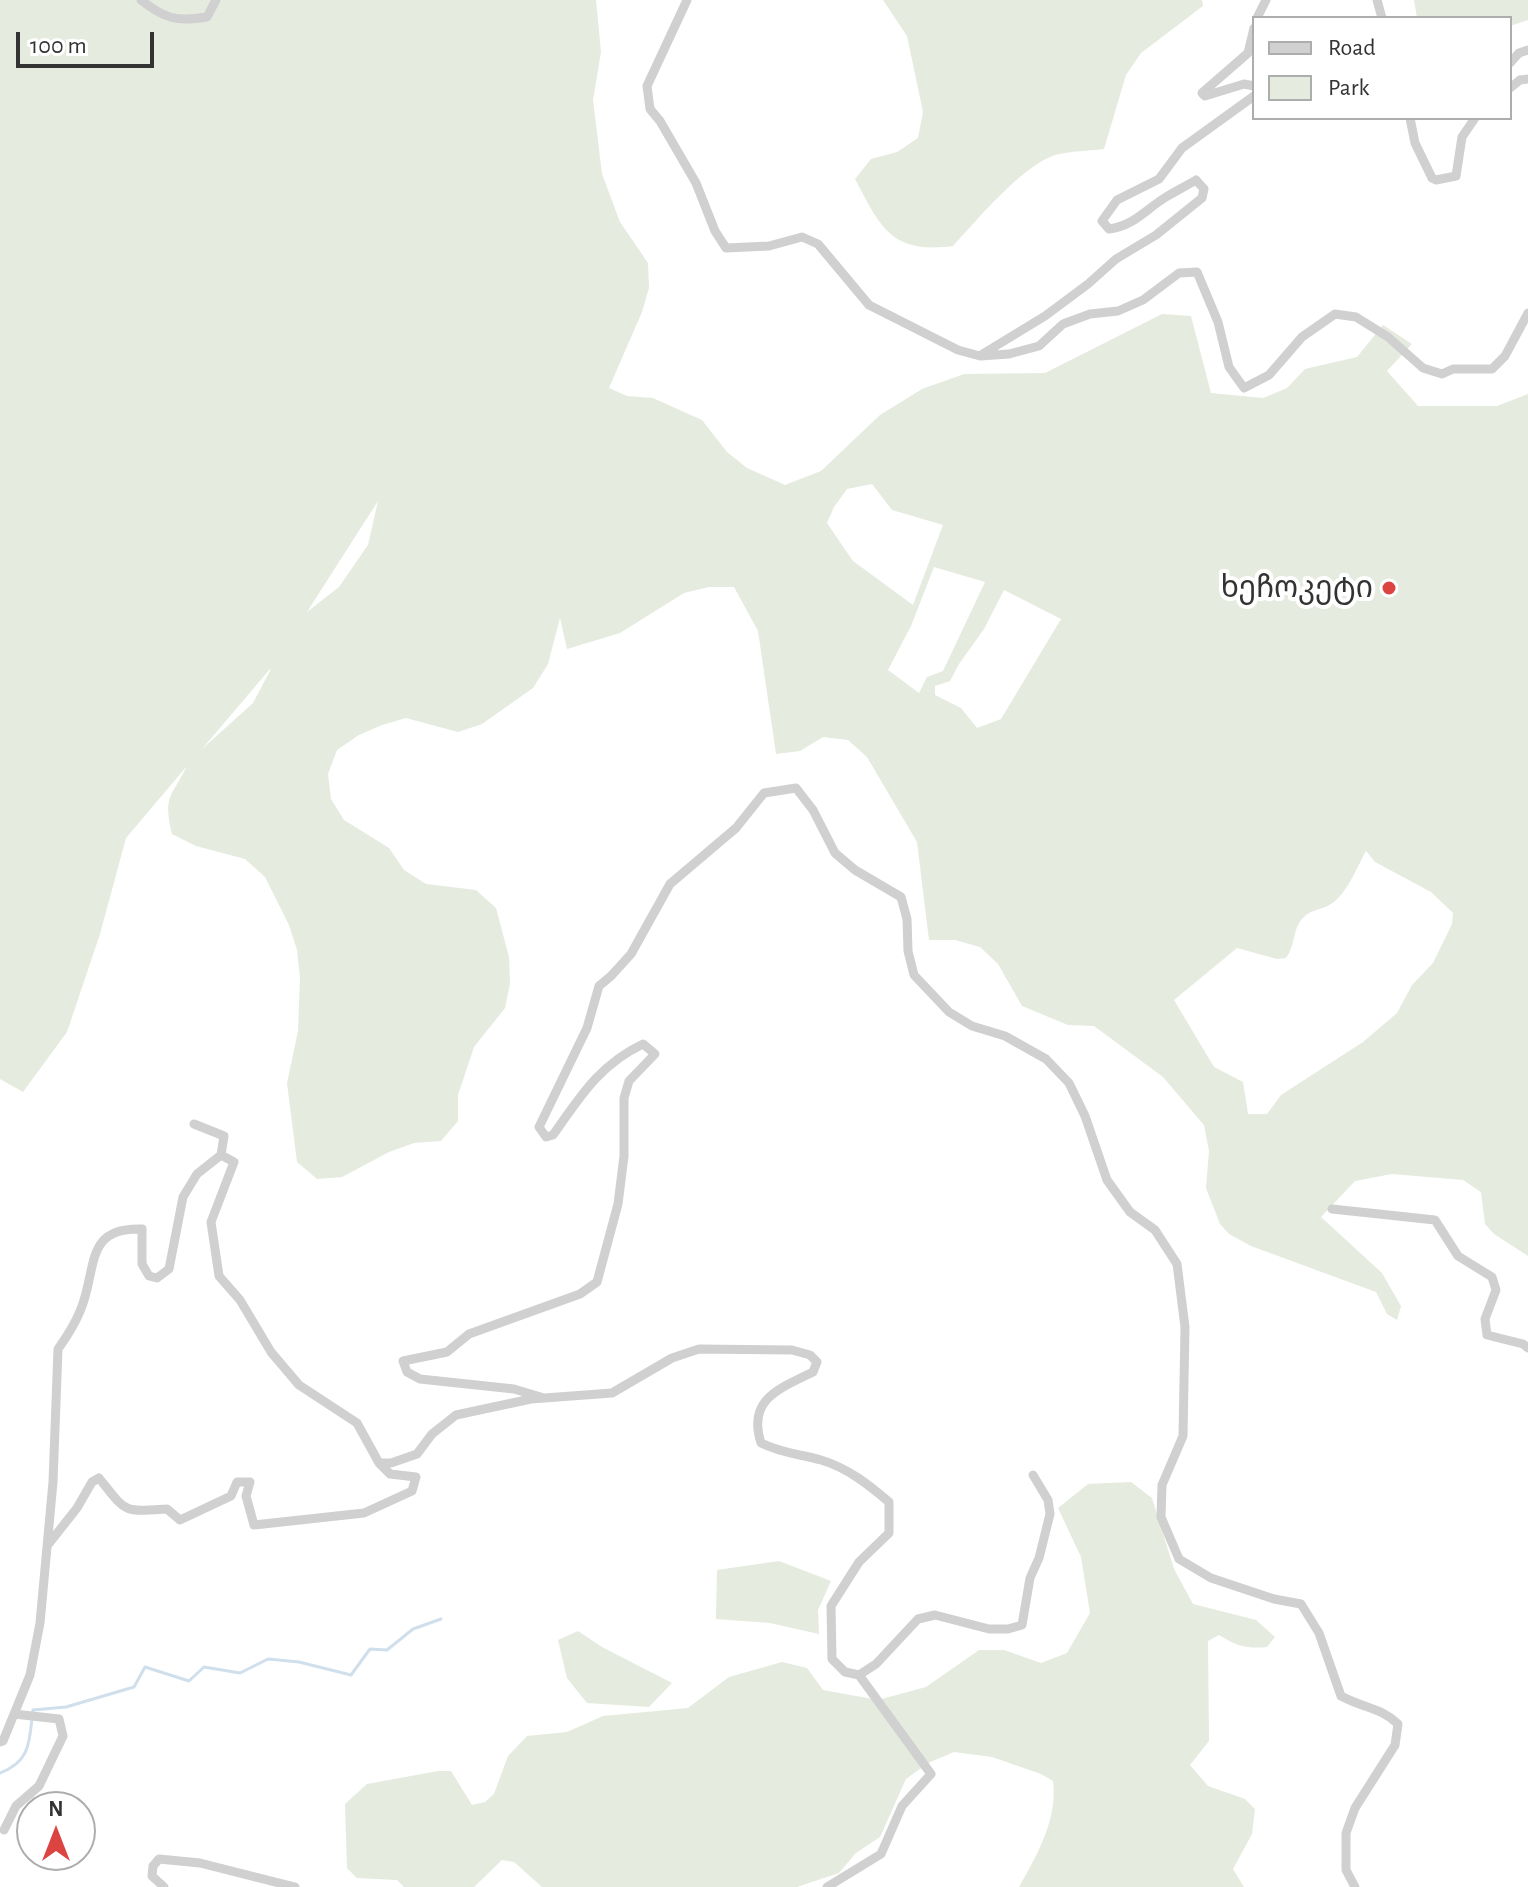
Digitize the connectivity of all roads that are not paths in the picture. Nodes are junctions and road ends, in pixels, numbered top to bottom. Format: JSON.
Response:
{"nodes":[{"id":1,"x":141,"y":0,"type":"edge"},
{"id":2,"x":216,"y":0,"type":"edge"},
{"id":3,"x":687,"y":0,"type":"edge"},
{"id":4,"x":1252,"y":36,"type":"edge"},
{"id":5,"x":1252,"y":86,"type":"edge"},
{"id":6,"x":1252,"y":97,"type":"edge"},
{"id":7,"x":1410,"y":120,"type":"edge"},
{"id":8,"x":1474,"y":120,"type":"edge"},
{"id":9,"x":1528,"y":313,"type":"edge"},
{"id":10,"x":980,"y":356,"type":"junction"},
{"id":11,"x":194,"y":1124,"type":"dead end"},
{"id":12,"x":221,"y":1155,"type":"junction"},
{"id":13,"x":1332,"y":1209,"type":"dead end"},
{"id":14,"x":1528,"y":1348,"type":"edge"},
{"id":15,"x":544,"y":1398,"type":"junction"},
{"id":16,"x":379,"y":1463,"type":"junction"},
{"id":17,"x":1033,"y":1475,"type":"dead end"},
{"id":18,"x":47,"y":1546,"type":"junction"},
{"id":19,"x":859,"y":1675,"type":"junction"},
{"id":20,"x":14,"y":1714,"type":"junction"},
{"id":21,"x":0,"y":1742,"type":"edge"},
{"id":22,"x":4,"y":1830,"type":"dead end"},
{"id":23,"x":164,"y":1887,"type":"edge"},
{"id":24,"x":295,"y":1887,"type":"edge"},
{"id":25,"x":827,"y":1887,"type":"edge"},
{"id":26,"x":1355,"y":1887,"type":"edge"}],
"edges":[{"from":1,"to":2,"type":"street"},
{"from":3,"to":10,"type":"street"},
{"from":4,"to":5,"type":"street"},
{"from":6,"to":10,"type":"street"},
{"from":7,"to":8,"type":"street"},
{"from":9,"to":10,"type":"street"},
{"from":11,"to":12,"type":"street"},
{"from":12,"to":16,"type":"street"},
{"from":12,"to":18,"type":"street"},
{"from":13,"to":14,"type":"street"},
{"from":15,"to":16,"type":"street"},
{"from":15,"to":19,"type":"street"},
{"from":15,"to":26,"type":"street"},
{"from":16,"to":18,"type":"street"},
{"from":17,"to":19,"type":"street"},
{"from":18,"to":20,"type":"street"},
{"from":19,"to":25,"type":"street"},
{"from":20,"to":21,"type":"street"},
{"from":20,"to":22,"type":"street"},
{"from":23,"to":24,"type":"street"}]}
